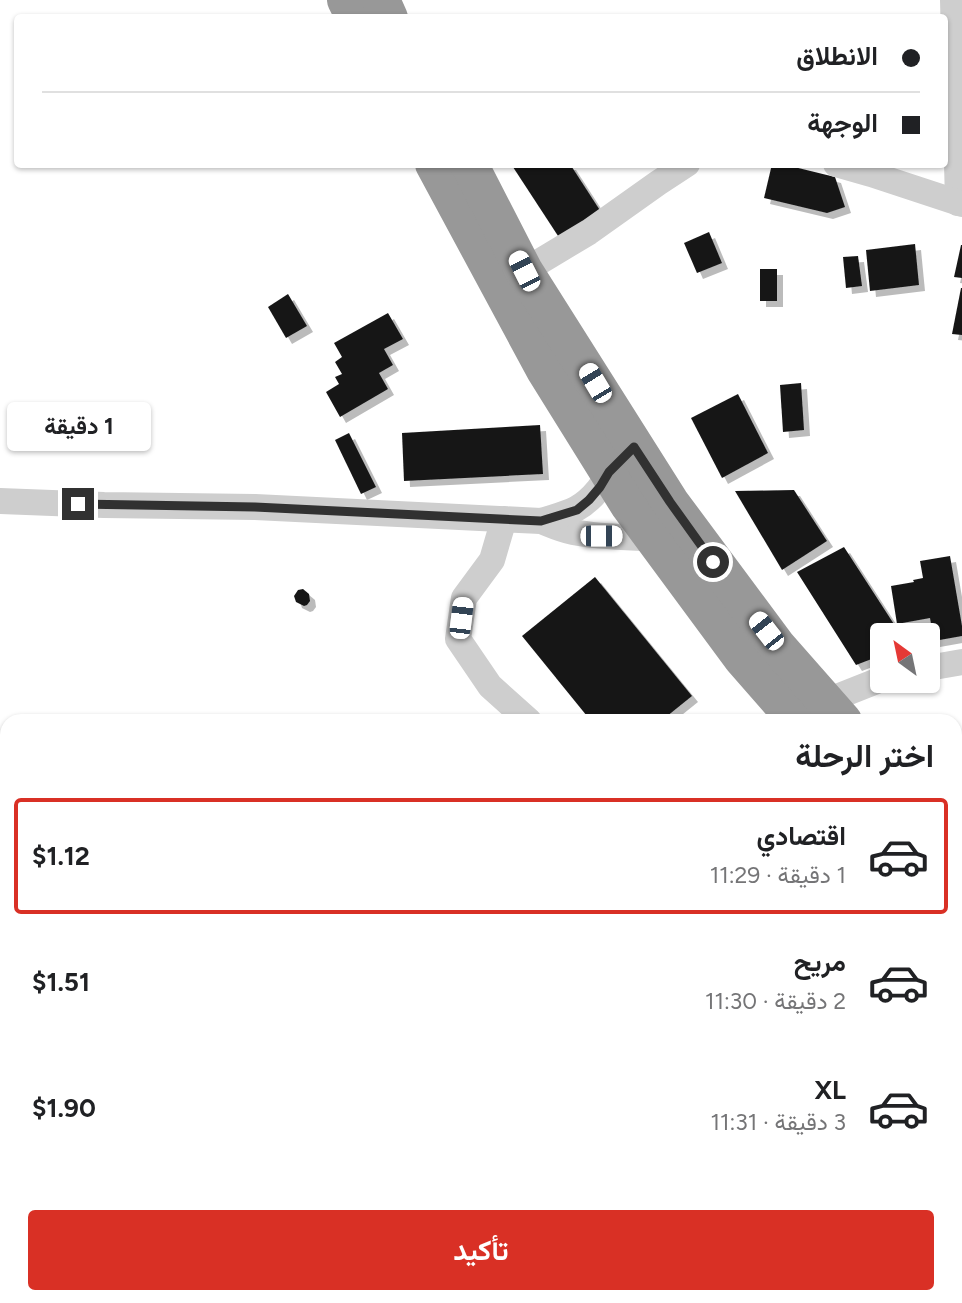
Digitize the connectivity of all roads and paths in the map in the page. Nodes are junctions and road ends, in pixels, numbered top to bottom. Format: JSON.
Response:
{"nodes":[{"id":1,"x":953,"y":0,"type":"edge"},
{"id":2,"x":436,"y":168,"type":"edge"},
{"id":3,"x":471,"y":168,"type":"edge"},
{"id":4,"x":681,"y":168,"type":"edge"},
{"id":5,"x":850,"y":168,"type":"edge"},
{"id":6,"x":960,"y":204,"type":"edge"},
{"id":7,"x":524,"y":271,"type":"junction"},
{"id":8,"x":622,"y":460,"type":"junction"},
{"id":9,"x":0,"y":502,"type":"edge"},
{"id":10,"x":504,"y":519,"type":"junction"},
{"id":11,"x":541,"y":521,"type":"junction"},
{"id":12,"x":652,"y":538,"type":"junction"},
{"id":13,"x":699,"y":542,"type":"junction"},
{"id":14,"x":962,"y":662,"type":"edge"},
{"id":15,"x":940,"y":666,"type":"edge"},
{"id":16,"x":870,"y":686,"type":"edge"},
{"id":17,"x":520,"y":714,"type":"edge"},
{"id":18,"x":820,"y":714,"type":"edge"},
{"id":19,"x":820,"y":714,"type":"edge"},
{"id":20,"x":823,"y":714,"type":"edge"}],
"edges":[{"from":1,"to":6,"type":"street"},
{"from":2,"to":8,"type":"highway"},
{"from":3,"to":7,"type":"highway"},
{"from":4,"to":7,"type":"street"},
{"from":5,"to":6,"type":"street"},
{"from":7,"to":8,"type":"highway"},
{"from":8,"to":11,"type":"street"},
{"from":8,"to":12,"type":"highway"},
{"from":8,"to":13,"type":"highway"},
{"from":9,"to":10,"type":"street"},
{"from":10,"to":11,"type":"street"},
{"from":10,"to":17,"type":"street"},
{"from":11,"to":12,"type":"street"},
{"from":12,"to":13,"type":"street"},
{"from":12,"to":18,"type":"highway"},
{"from":13,"to":19,"type":"highway"},
{"from":14,"to":15,"type":"street"},
{"from":16,"to":20,"type":"street"}]}
